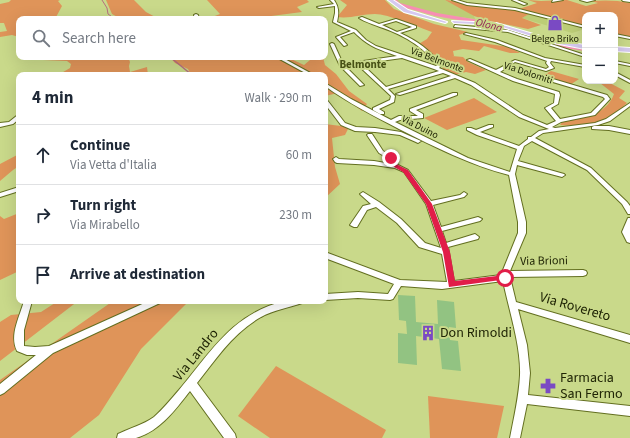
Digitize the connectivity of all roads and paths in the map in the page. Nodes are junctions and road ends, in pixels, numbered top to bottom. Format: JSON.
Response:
{"nodes":[{"id":1,"x":332,"y":0,"type":"edge"},
{"id":2,"x":390,"y":0,"type":"edge"},
{"id":3,"x":454,"y":0,"type":"edge"},
{"id":4,"x":514,"y":0,"type":"edge"},
{"id":5,"x":561,"y":0,"type":"edge"},
{"id":6,"x":582,"y":0,"type":"edge"},
{"id":7,"x":593,"y":0,"type":"edge"},
{"id":8,"x":624,"y":0,"type":"edge"},
{"id":9,"x":553,"y":1,"type":"dead end"},
{"id":10,"x":630,"y":1,"type":"edge"},
{"id":11,"x":488,"y":2,"type":"dead end"},
{"id":12,"x":525,"y":4,"type":"dead end"},
{"id":13,"x":336,"y":5,"type":"junction"},
{"id":14,"x":479,"y":5,"type":"junction"},
{"id":15,"x":319,"y":7,"type":"dead end"},
{"id":16,"x":361,"y":18,"type":"dead end"},
{"id":17,"x":378,"y":25,"type":"junction"},
{"id":18,"x":457,"y":25,"type":"junction"},
{"id":19,"x":582,"y":26,"type":"edge"},
{"id":20,"x":353,"y":31,"type":"junction"},
{"id":21,"x":397,"y":33,"type":"junction"},
{"id":22,"x":466,"y":34,"type":"dead end"},
{"id":23,"x":618,"y":36,"type":"edge"},
{"id":24,"x":630,"y":38,"type":"edge"},
{"id":25,"x":332,"y":44,"type":"dead end"},
{"id":26,"x":345,"y":45,"type":"dead end"},
{"id":27,"x":582,"y":46,"type":"edge"},
{"id":28,"x":618,"y":49,"type":"edge"},
{"id":29,"x":630,"y":50,"type":"edge"},
{"id":30,"x":582,"y":55,"type":"edge"},
{"id":31,"x":402,"y":57,"type":"junction"},
{"id":32,"x":283,"y":60,"type":"edge"},
{"id":33,"x":468,"y":60,"type":"dead end"},
{"id":34,"x":549,"y":60,"type":"junction"},
{"id":35,"x":364,"y":62,"type":"junction"},
{"id":36,"x":618,"y":63,"type":"edge"},
{"id":37,"x":342,"y":65,"type":"junction"},
{"id":38,"x":630,"y":65,"type":"edge"},
{"id":39,"x":505,"y":66,"type":"junction"},
{"id":40,"x":582,"y":66,"type":"edge"},
{"id":41,"x":436,"y":68,"type":"junction"},
{"id":42,"x":444,"y":71,"type":"junction"},
{"id":43,"x":305,"y":72,"type":"edge"},
{"id":44,"x":496,"y":72,"type":"junction"},
{"id":45,"x":618,"y":75,"type":"edge"},
{"id":46,"x":456,"y":76,"type":"junction"},
{"id":47,"x":630,"y":82,"type":"edge"},
{"id":48,"x":362,"y":85,"type":"dead end"},
{"id":49,"x":328,"y":86,"type":"edge"},
{"id":50,"x":386,"y":88,"type":"junction"},
{"id":51,"x":398,"y":94,"type":"dead end"},
{"id":52,"x":455,"y":94,"type":"dead end"},
{"id":53,"x":630,"y":104,"type":"edge"},
{"id":54,"x":328,"y":105,"type":"edge"},
{"id":55,"x":16,"y":119,"type":"edge"},
{"id":56,"x":392,"y":121,"type":"junction"},
{"id":57,"x":559,"y":121,"type":"junction"},
{"id":58,"x":0,"y":125,"type":"edge"},
{"id":59,"x":491,"y":126,"type":"dead end"},
{"id":60,"x":550,"y":128,"type":"junction"},
{"id":61,"x":469,"y":129,"type":"dead end"},
{"id":62,"x":580,"y":129,"type":"junction"},
{"id":63,"x":476,"y":132,"type":"junction"},
{"id":64,"x":630,"y":132,"type":"edge"},
{"id":65,"x":370,"y":135,"type":"dead end"},
{"id":66,"x":527,"y":140,"type":"junction"},
{"id":67,"x":520,"y":148,"type":"junction"},
{"id":68,"x":447,"y":151,"type":"junction"},
{"id":69,"x":336,"y":159,"type":"dead end"},
{"id":70,"x":468,"y":161,"type":"dead end"},
{"id":71,"x":515,"y":162,"type":"junction"},
{"id":72,"x":396,"y":166,"type":"junction"},
{"id":73,"x":491,"y":169,"type":"junction"},
{"id":74,"x":512,"y":174,"type":"junction"},
{"id":75,"x":562,"y":175,"type":"dead end"},
{"id":76,"x":16,"y":190,"type":"edge"},
{"id":77,"x":363,"y":194,"type":"dead end"},
{"id":78,"x":464,"y":194,"type":"dead end"},
{"id":79,"x":0,"y":195,"type":"edge"},
{"id":80,"x":377,"y":204,"type":"junction"},
{"id":81,"x":429,"y":204,"type":"junction"},
{"id":82,"x":627,"y":204,"type":"edge"},
{"id":83,"x":630,"y":212,"type":"edge"},
{"id":84,"x":478,"y":219,"type":"dead end"},
{"id":85,"x":630,"y":220,"type":"edge"},
{"id":86,"x":354,"y":225,"type":"dead end"},
{"id":87,"x":438,"y":230,"type":"junction"},
{"id":88,"x":475,"y":237,"type":"dead end"},
{"id":89,"x":630,"y":240,"type":"edge"},
{"id":90,"x":445,"y":249,"type":"junction"},
{"id":91,"x":328,"y":256,"type":"edge"},
{"id":92,"x":583,"y":273,"type":"dead end"},
{"id":93,"x":505,"y":276,"type":"junction"},
{"id":94,"x":399,"y":283,"type":"junction"},
{"id":95,"x":451,"y":285,"type":"junction"},
{"id":96,"x":328,"y":297,"type":"edge"},
{"id":97,"x":28,"y":304,"type":"edge"},
{"id":98,"x":150,"y":304,"type":"edge"},
{"id":99,"x":283,"y":304,"type":"edge"},
{"id":100,"x":512,"y":304,"type":"junction"},
{"id":101,"x":630,"y":338,"type":"edge"},
{"id":102,"x":50,"y":350,"type":"junction"},
{"id":103,"x":191,"y":384,"type":"junction"},
{"id":104,"x":0,"y":390,"type":"edge"},
{"id":105,"x":523,"y":399,"type":"junction"},
{"id":106,"x":630,"y":411,"type":"edge"},
{"id":107,"x":122,"y":438,"type":"edge"},
{"id":108,"x":231,"y":438,"type":"edge"},
{"id":109,"x":515,"y":438,"type":"edge"}],
"edges":[{"from":1,"to":13,"type":"street"},
{"from":2,"to":18,"type":"main road"},
{"from":3,"to":14,"type":"street"},
{"from":4,"to":12,"type":"street"},
{"from":5,"to":9,"type":"street"},
{"from":6,"to":7,"type":"street"},
{"from":8,"to":10,"type":"street"},
{"from":11,"to":14,"type":"street"},
{"from":13,"to":15,"type":"street"},
{"from":13,"to":20,"type":"street","name":"Via Belmonte"},
{"from":14,"to":19,"type":"street"},
{"from":16,"to":17,"type":"street"},
{"from":17,"to":21,"type":"street"},
{"from":17,"to":21,"type":"street"},
{"from":18,"to":27,"type":"main road"},
{"from":18,"to":30,"type":"street"},
{"from":20,"to":26,"type":"street"},
{"from":20,"to":31,"type":"street","name":"Via Belmonte"},
{"from":21,"to":41,"type":"street"},
{"from":22,"to":34,"type":"street"},
{"from":23,"to":24,"type":"street"},
{"from":25,"to":37,"type":"street"},
{"from":28,"to":29,"type":"main road"},
{"from":31,"to":35,"type":"street"},
{"from":31,"to":41,"type":"street","name":"Via Belmonte"},
{"from":32,"to":43,"type":"street"},
{"from":33,"to":44,"type":"street","name":"Via Dolomiti"},
{"from":34,"to":39,"type":"street"},
{"from":34,"to":40,"type":"street"},
{"from":35,"to":37,"type":"street"},
{"from":35,"to":50,"type":"street"},
{"from":36,"to":38,"type":"street"},
{"from":37,"to":48,"type":"street"},
{"from":39,"to":44,"type":"street"},
{"from":39,"to":57,"type":"street"},
{"from":41,"to":42,"type":"street","name":"Via Belmonte"},
{"from":42,"to":46,"type":"street","name":"Via Belmonte"},
{"from":42,"to":50,"type":"street"},
{"from":44,"to":57,"type":"street","name":"Via Dolomiti"},
{"from":45,"to":47,"type":"street"},
{"from":46,"to":51,"type":"street"},
{"from":46,"to":60,"type":"street","name":"Via Belmonte"},
{"from":49,"to":56,"type":"street","name":"Via Duino"},
{"from":50,"to":56,"type":"street"},
{"from":52,"to":56,"type":"street"},
{"from":53,"to":62,"type":"street"},
{"from":54,"to":68,"type":"street"},
{"from":55,"to":58,"type":"street"},
{"from":56,"to":68,"type":"street","name":"Via Duino"},
{"from":57,"to":60,"type":"street"},
{"from":59,"to":63,"type":"street"},
{"from":60,"to":62,"type":"street"},
{"from":60,"to":66,"type":"street"},
{"from":61,"to":63,"type":"street"},
{"from":62,"to":64,"type":"street"},
{"from":63,"to":67,"type":"street"},
{"from":65,"to":72,"type":"street"},
{"from":66,"to":67,"type":"street"},
{"from":66,"to":82,"type":"street"},
{"from":67,"to":71,"type":"street"},
{"from":68,"to":73,"type":"street","name":"Via Duino"},
{"from":69,"to":72,"type":"street"},
{"from":70,"to":73,"type":"street"},
{"from":71,"to":74,"type":"street"},
{"from":71,"to":75,"type":"street"},
{"from":72,"to":81,"type":"street"},
{"from":73,"to":74,"type":"street","name":"Via Duino"},
{"from":74,"to":93,"type":"street"},
{"from":76,"to":79,"type":"street"},
{"from":77,"to":80,"type":"street"},
{"from":78,"to":81,"type":"street"},
{"from":80,"to":86,"type":"street"},
{"from":80,"to":90,"type":"street"},
{"from":81,"to":87,"type":"street"},
{"from":82,"to":83,"type":"street"},
{"from":84,"to":87,"type":"street"},
{"from":85,"to":89,"type":"street"},
{"from":87,"to":90,"type":"street"},
{"from":88,"to":90,"type":"street"},
{"from":90,"to":95,"type":"street"},
{"from":91,"to":94,"type":"street","name":"Via Brioni"},
{"from":92,"to":93,"type":"street","name":"Via Brioni"},
{"from":93,"to":95,"type":"street","name":"Via Brioni"},
{"from":93,"to":100,"type":"street"},
{"from":94,"to":95,"type":"street","name":"Via Brioni"},
{"from":94,"to":96,"type":"street"},
{"from":97,"to":102,"type":"street"},
{"from":98,"to":102,"type":"street"},
{"from":99,"to":103,"type":"street","name":"Via Landro"},
{"from":100,"to":101,"type":"street","name":"Via Rovereto"},
{"from":100,"to":105,"type":"street"},
{"from":102,"to":104,"type":"street"},
{"from":103,"to":107,"type":"street","name":"Via Landro"},
{"from":103,"to":108,"type":"street"},
{"from":105,"to":106,"type":"street"},
{"from":105,"to":109,"type":"street"}]}
